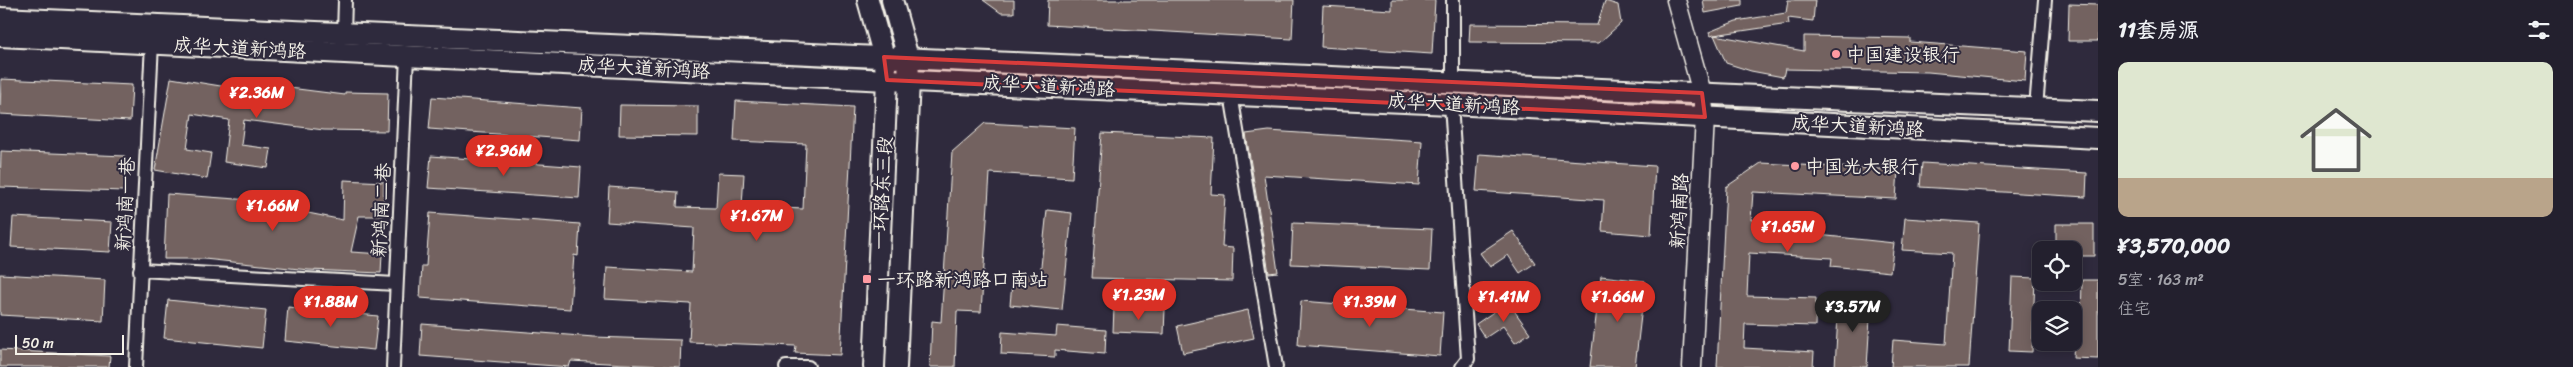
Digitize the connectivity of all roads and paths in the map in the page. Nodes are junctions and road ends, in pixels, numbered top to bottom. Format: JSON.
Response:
{"nodes":[{"id":1,"x":346,"y":0,"type":"edge"},
{"id":2,"x":868,"y":0,"type":"edge"},
{"id":3,"x":892,"y":0,"type":"edge"},
{"id":4,"x":1453,"y":0,"type":"edge"},
{"id":5,"x":1676,"y":0,"type":"edge"},
{"id":6,"x":2045,"y":0,"type":"edge"},
{"id":7,"x":0,"y":18,"type":"edge"},
{"id":8,"x":344,"y":34,"type":"junction"},
{"id":9,"x":0,"y":36,"type":"edge"},
{"id":10,"x":152,"y":43,"type":"junction"},
{"id":11,"x":407,"y":56,"type":"junction"},
{"id":12,"x":884,"y":56,"type":"junction"},
{"id":13,"x":908,"y":58,"type":"junction"},
{"id":14,"x":887,"y":80,"type":"junction"},
{"id":15,"x":909,"y":80,"type":"junction"},
{"id":16,"x":1453,"y":81,"type":"junction"},
{"id":17,"x":1702,"y":93,"type":"junction"},
{"id":18,"x":1231,"y":94,"type":"junction"},
{"id":19,"x":1450,"y":104,"type":"junction"},
{"id":20,"x":2036,"y":108,"type":"junction"},
{"id":21,"x":2098,"y":111,"type":"edge"},
{"id":22,"x":1705,"y":117,"type":"junction"},
{"id":23,"x":2098,"y":138,"type":"edge"},
{"id":24,"x":140,"y":270,"type":"junction"},
{"id":25,"x":396,"y":284,"type":"junction"},
{"id":26,"x":136,"y":367,"type":"edge"},
{"id":27,"x":392,"y":367,"type":"edge"},
{"id":28,"x":786,"y":367,"type":"edge"},
{"id":29,"x":808,"y":367,"type":"edge"},
{"id":30,"x":874,"y":367,"type":"edge"},
{"id":31,"x":896,"y":367,"type":"edge"},
{"id":32,"x":1276,"y":367,"type":"edge"},
{"id":33,"x":1462,"y":367,"type":"edge"},
{"id":34,"x":1692,"y":367,"type":"edge"}],
"edges":[{"from":1,"to":8,"type":"street"},
{"from":2,"to":12,"type":"main road","name":"一环路东三段"},
{"from":3,"to":13,"type":"main road","name":"一环路东三段"},
{"from":4,"to":16,"type":"street"},
{"from":5,"to":17,"type":"street","name":"新鸿南路"},
{"from":6,"to":20,"type":"street"},
{"from":7,"to":8,"type":"main road","name":"成华大道新鸿路"},
{"from":8,"to":12,"type":"main road","name":"成华大道新鸿路"},
{"from":9,"to":10,"type":"main road","name":"成华大道新鸿路"},
{"from":10,"to":11,"type":"main road","name":"成华大道新鸿路"},
{"from":10,"to":24,"type":"street","name":"新鸿南一巷"},
{"from":11,"to":14,"type":"main road","name":"成华大道新鸿路"},
{"from":11,"to":25,"type":"street","name":"新鸿南二巷"},
{"from":12,"to":13,"type":"main road","name":"成华大道新鸿路"},
{"from":12,"to":14,"type":"main road","name":"一环路东三段"},
{"from":13,"to":15,"type":"main road","name":"一环路东三段"},
{"from":13,"to":16,"type":"main road","name":"成华大道新鸿路"},
{"from":14,"to":15,"type":"main road","name":"成华大道新鸿路"},
{"from":14,"to":30,"type":"main road","name":"一环路东三段"},
{"from":15,"to":18,"type":"main road","name":"成华大道新鸿路"},
{"from":15,"to":31,"type":"main road","name":"一环路东三段"},
{"from":16,"to":17,"type":"main road","name":"成华大道新鸿路"},
{"from":17,"to":20,"type":"main road","name":"成华大道新鸿路"},
{"from":17,"to":22,"type":"street","name":"新鸿南路"},
{"from":18,"to":19,"type":"main road","name":"成华大道新鸿路"},
{"from":18,"to":32,"type":"street"},
{"from":19,"to":22,"type":"main road","name":"成华大道新鸿路"},
{"from":19,"to":33,"type":"street"},
{"from":20,"to":21,"type":"main road","name":"成华大道新鸿路"},
{"from":22,"to":23,"type":"main road","name":"成华大道新鸿路"},
{"from":22,"to":34,"type":"street","name":"新鸿南路"},
{"from":24,"to":25,"type":"street"},
{"from":24,"to":26,"type":"street","name":"新鸿南一巷"},
{"from":25,"to":27,"type":"street","name":"新鸿南二巷"},
{"from":28,"to":29,"type":"street"}]}
